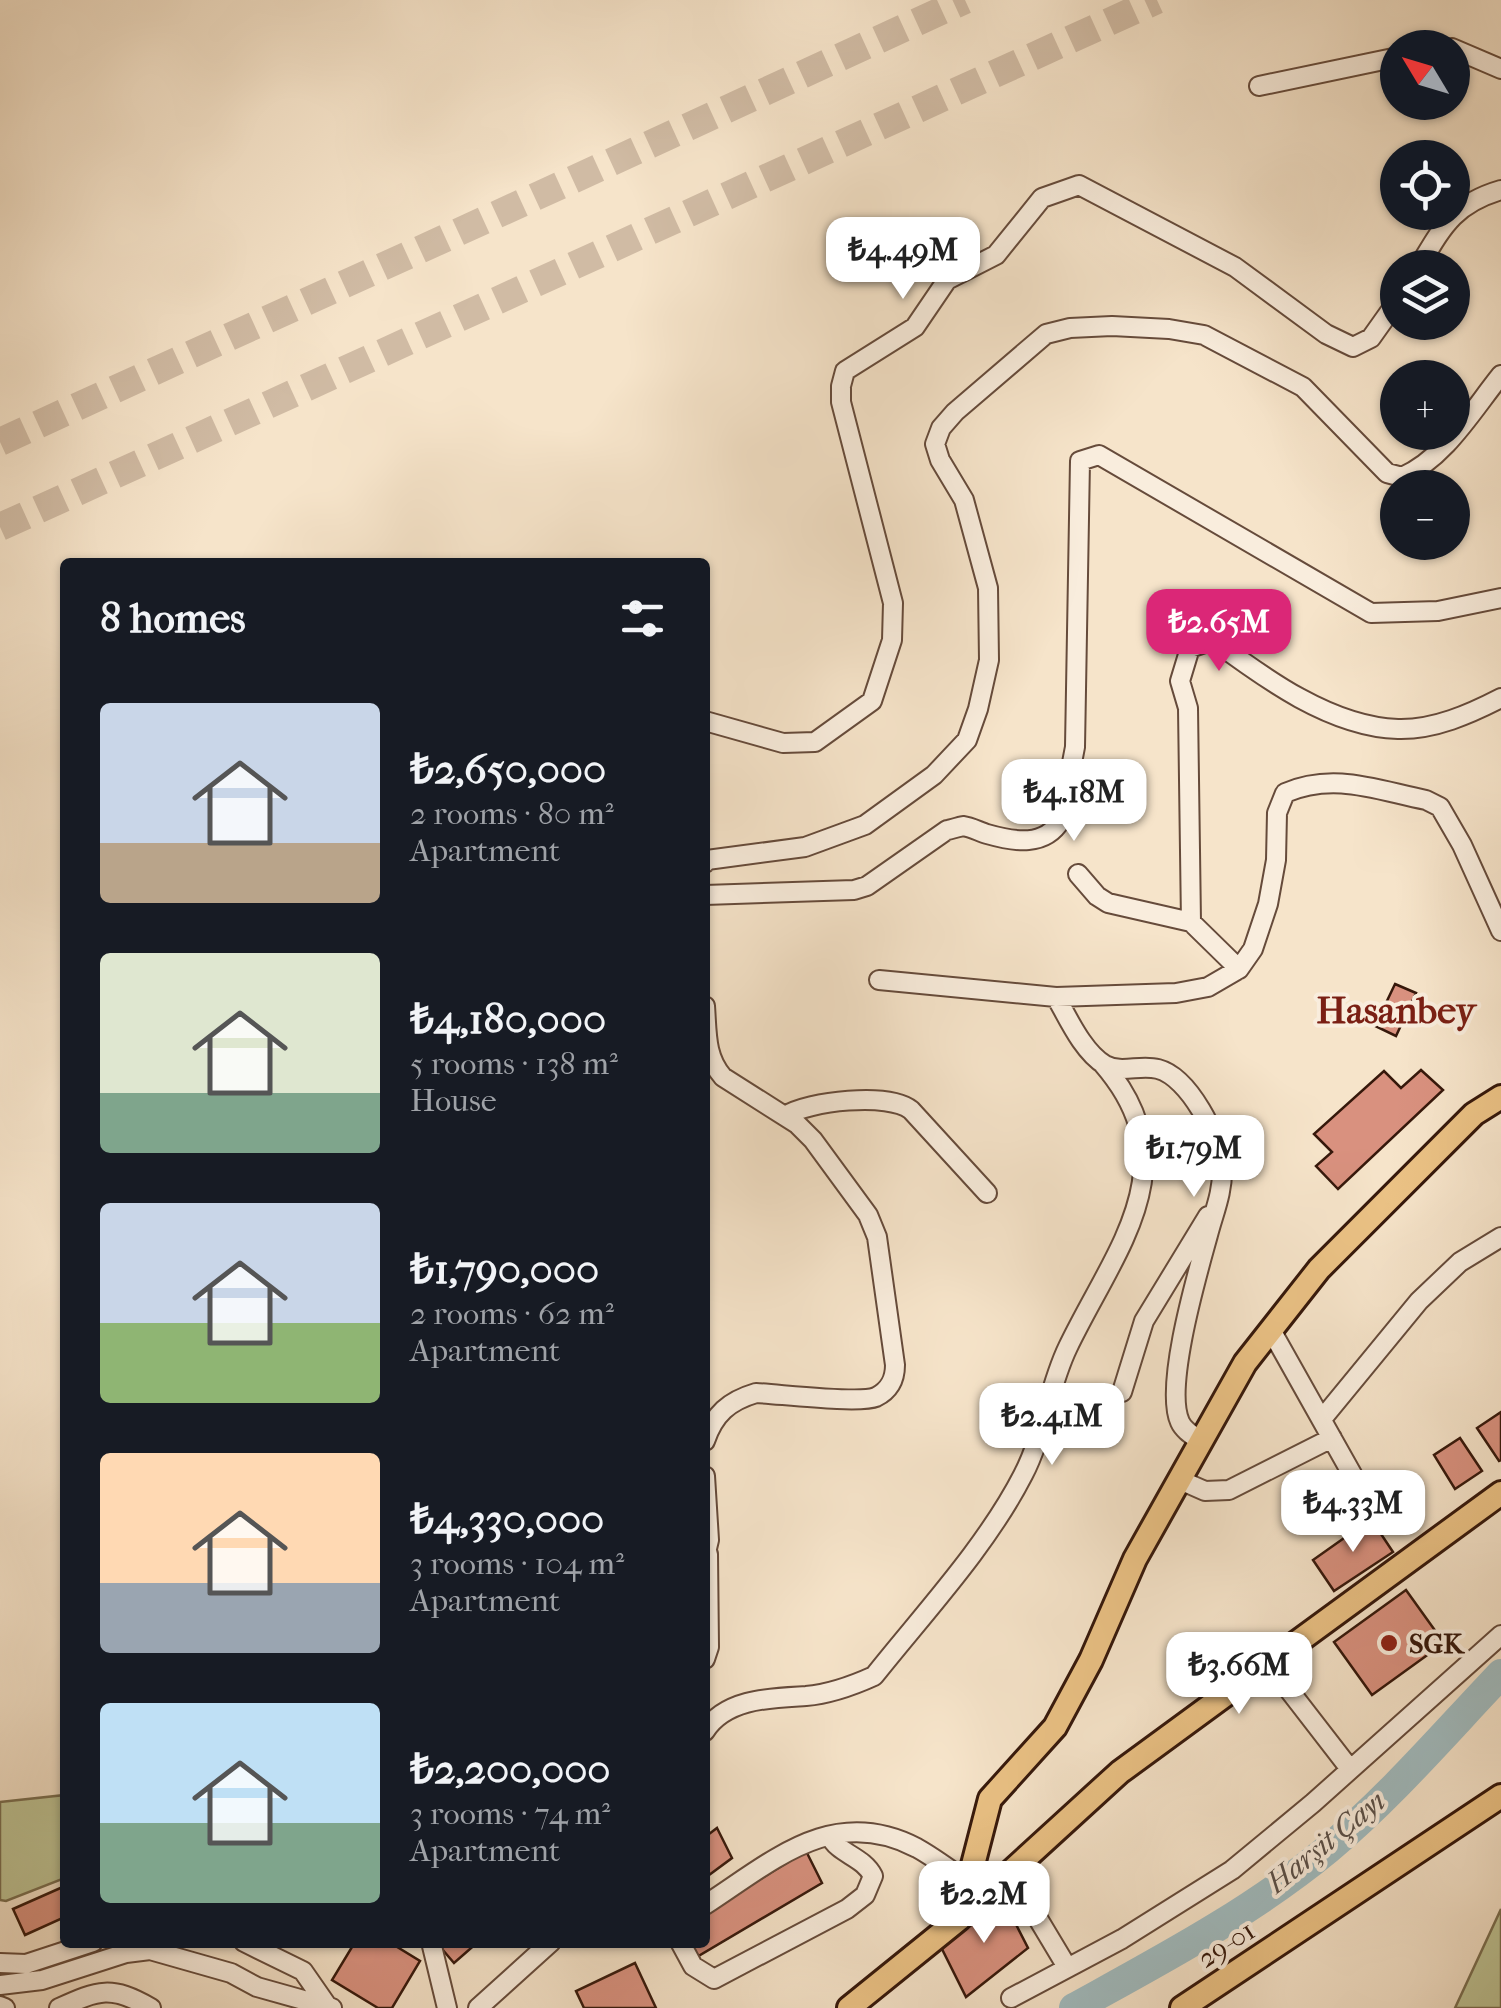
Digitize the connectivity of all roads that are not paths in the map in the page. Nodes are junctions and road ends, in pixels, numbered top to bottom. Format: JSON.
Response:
{"nodes":[{"id":1,"x":1470,"y":55,"type":"edge"},
{"id":2,"x":1380,"y":61,"type":"edge"},
{"id":3,"x":1501,"y":68,"type":"edge"},
{"id":4,"x":1260,"y":86,"type":"dead end"},
{"id":5,"x":1501,"y":190,"type":"edge"},
{"id":6,"x":1429,"y":250,"type":"edge"},
{"id":7,"x":1380,"y":325,"type":"edge"},
{"id":8,"x":1501,"y":376,"type":"edge"},
{"id":9,"x":1501,"y":598,"type":"edge"},
{"id":10,"x":1501,"y":698,"type":"edge"},
{"id":11,"x":710,"y":723,"type":"edge"},
{"id":12,"x":710,"y":860,"type":"edge"},
{"id":13,"x":1078,"y":874,"type":"dead end"},
{"id":14,"x":1494,"y":894,"type":"edge"},
{"id":15,"x":710,"y":895,"type":"edge"},
{"id":16,"x":1190,"y":922,"type":"junction"},
{"id":17,"x":1501,"y":932,"type":"edge"},
{"id":18,"x":1239,"y":969,"type":"junction"},
{"id":19,"x":879,"y":980,"type":"dead end"},
{"id":20,"x":1056,"y":997,"type":"junction"},
{"id":21,"x":710,"y":1057,"type":"edge"},
{"id":22,"x":1103,"y":1064,"type":"junction"},
{"id":23,"x":1501,"y":1097,"type":"edge"},
{"id":24,"x":785,"y":1116,"type":"junction"},
{"id":25,"x":987,"y":1193,"type":"dead end"},
{"id":26,"x":1221,"y":1194,"type":"junction"},
{"id":27,"x":1501,"y":1237,"type":"edge"},
{"id":28,"x":1270,"y":1330,"type":"junction"},
{"id":29,"x":1122,"y":1392,"type":"dead end"},
{"id":30,"x":1322,"y":1419,"type":"junction"},
{"id":31,"x":710,"y":1431,"type":"edge"},
{"id":32,"x":1332,"y":1438,"type":"junction"},
{"id":33,"x":1202,"y":1442,"type":"junction"},
{"id":34,"x":1180,"y":1480,"type":"junction"},
{"id":35,"x":1357,"y":1483,"type":"dead end"},
{"id":36,"x":1501,"y":1493,"type":"edge"},
{"id":37,"x":1501,"y":1635,"type":"edge"},
{"id":38,"x":1268,"y":1664,"type":"junction"},
{"id":39,"x":710,"y":1726,"type":"edge"},
{"id":40,"x":1350,"y":1769,"type":"junction"},
{"id":41,"x":1501,"y":1796,"type":"edge"},
{"id":42,"x":830,"y":1836,"type":"junction"},
{"id":43,"x":1010,"y":1872,"type":"junction"},
{"id":44,"x":969,"y":1883,"type":"junction"},
{"id":45,"x":710,"y":1903,"type":"edge"},
{"id":46,"x":959,"y":1918,"type":"junction"},
{"id":47,"x":75,"y":1948,"type":"edge"},
{"id":48,"x":256,"y":1948,"type":"edge"},
{"id":49,"x":433,"y":1948,"type":"edge"},
{"id":50,"x":544,"y":1948,"type":"edge"},
{"id":51,"x":683,"y":1948,"type":"edge"},
{"id":52,"x":0,"y":1963,"type":"edge"},
{"id":53,"x":1067,"y":1967,"type":"junction"},
{"id":54,"x":0,"y":1984,"type":"edge"},
{"id":55,"x":1011,"y":1998,"type":"dead end"},
{"id":56,"x":330,"y":2007,"type":"edge"},
{"id":57,"x":59,"y":2008,"type":"edge"},
{"id":58,"x":151,"y":2008,"type":"edge"},
{"id":59,"x":448,"y":2008,"type":"edge"},
{"id":60,"x":478,"y":2008,"type":"edge"},
{"id":61,"x":850,"y":2008,"type":"edge"},
{"id":62,"x":1182,"y":2008,"type":"edge"}],
"edges":[{"from":1,"to":3,"type":"street"},
{"from":2,"to":4,"type":"street"},
{"from":5,"to":6,"type":"street"},
{"from":7,"to":11,"type":"street"},
{"from":8,"to":12,"type":"street"},
{"from":9,"to":15,"type":"street"},
{"from":10,"to":16,"type":"street"},
{"from":13,"to":16,"type":"street"},
{"from":14,"to":17,"type":"street"},
{"from":14,"to":18,"type":"street"},
{"from":16,"to":18,"type":"street"},
{"from":18,"to":20,"type":"street"},
{"from":19,"to":20,"type":"street"},
{"from":20,"to":22,"type":"street"},
{"from":21,"to":24,"type":"street"},
{"from":22,"to":26,"type":"street"},
{"from":22,"to":39,"type":"street"},
{"from":23,"to":28,"type":"main road"},
{"from":24,"to":25,"type":"street"},
{"from":24,"to":31,"type":"street"},
{"from":26,"to":29,"type":"street"},
{"from":26,"to":33,"type":"street"},
{"from":27,"to":30,"type":"street"},
{"from":28,"to":30,"type":"street"},
{"from":28,"to":33,"type":"main road"},
{"from":30,"to":32,"type":"street"},
{"from":32,"to":34,"type":"street"},
{"from":32,"to":35,"type":"street"},
{"from":33,"to":34,"type":"main road"},
{"from":34,"to":44,"type":"main road"},
{"from":36,"to":38,"type":"main road"},
{"from":37,"to":40,"type":"street"},
{"from":38,"to":40,"type":"street"},
{"from":38,"to":43,"type":"main road"},
{"from":40,"to":53,"type":"street"},
{"from":41,"to":62,"type":"main road","name":"29-01","number":"29-01"},
{"from":42,"to":44,"type":"street"},
{"from":42,"to":45,"type":"street"},
{"from":42,"to":51,"type":"street"},
{"from":43,"to":46,"type":"main road"},
{"from":43,"to":53,"type":"street"},
{"from":44,"to":46,"type":"main road"},
{"from":46,"to":61,"type":"main road"},
{"from":47,"to":52,"type":"street"},
{"from":48,"to":56,"type":"street"},
{"from":49,"to":59,"type":"street"},
{"from":50,"to":60,"type":"street"},
{"from":53,"to":55,"type":"street"},
{"from":54,"to":56,"type":"street"},
{"from":57,"to":58,"type":"street"}]}
